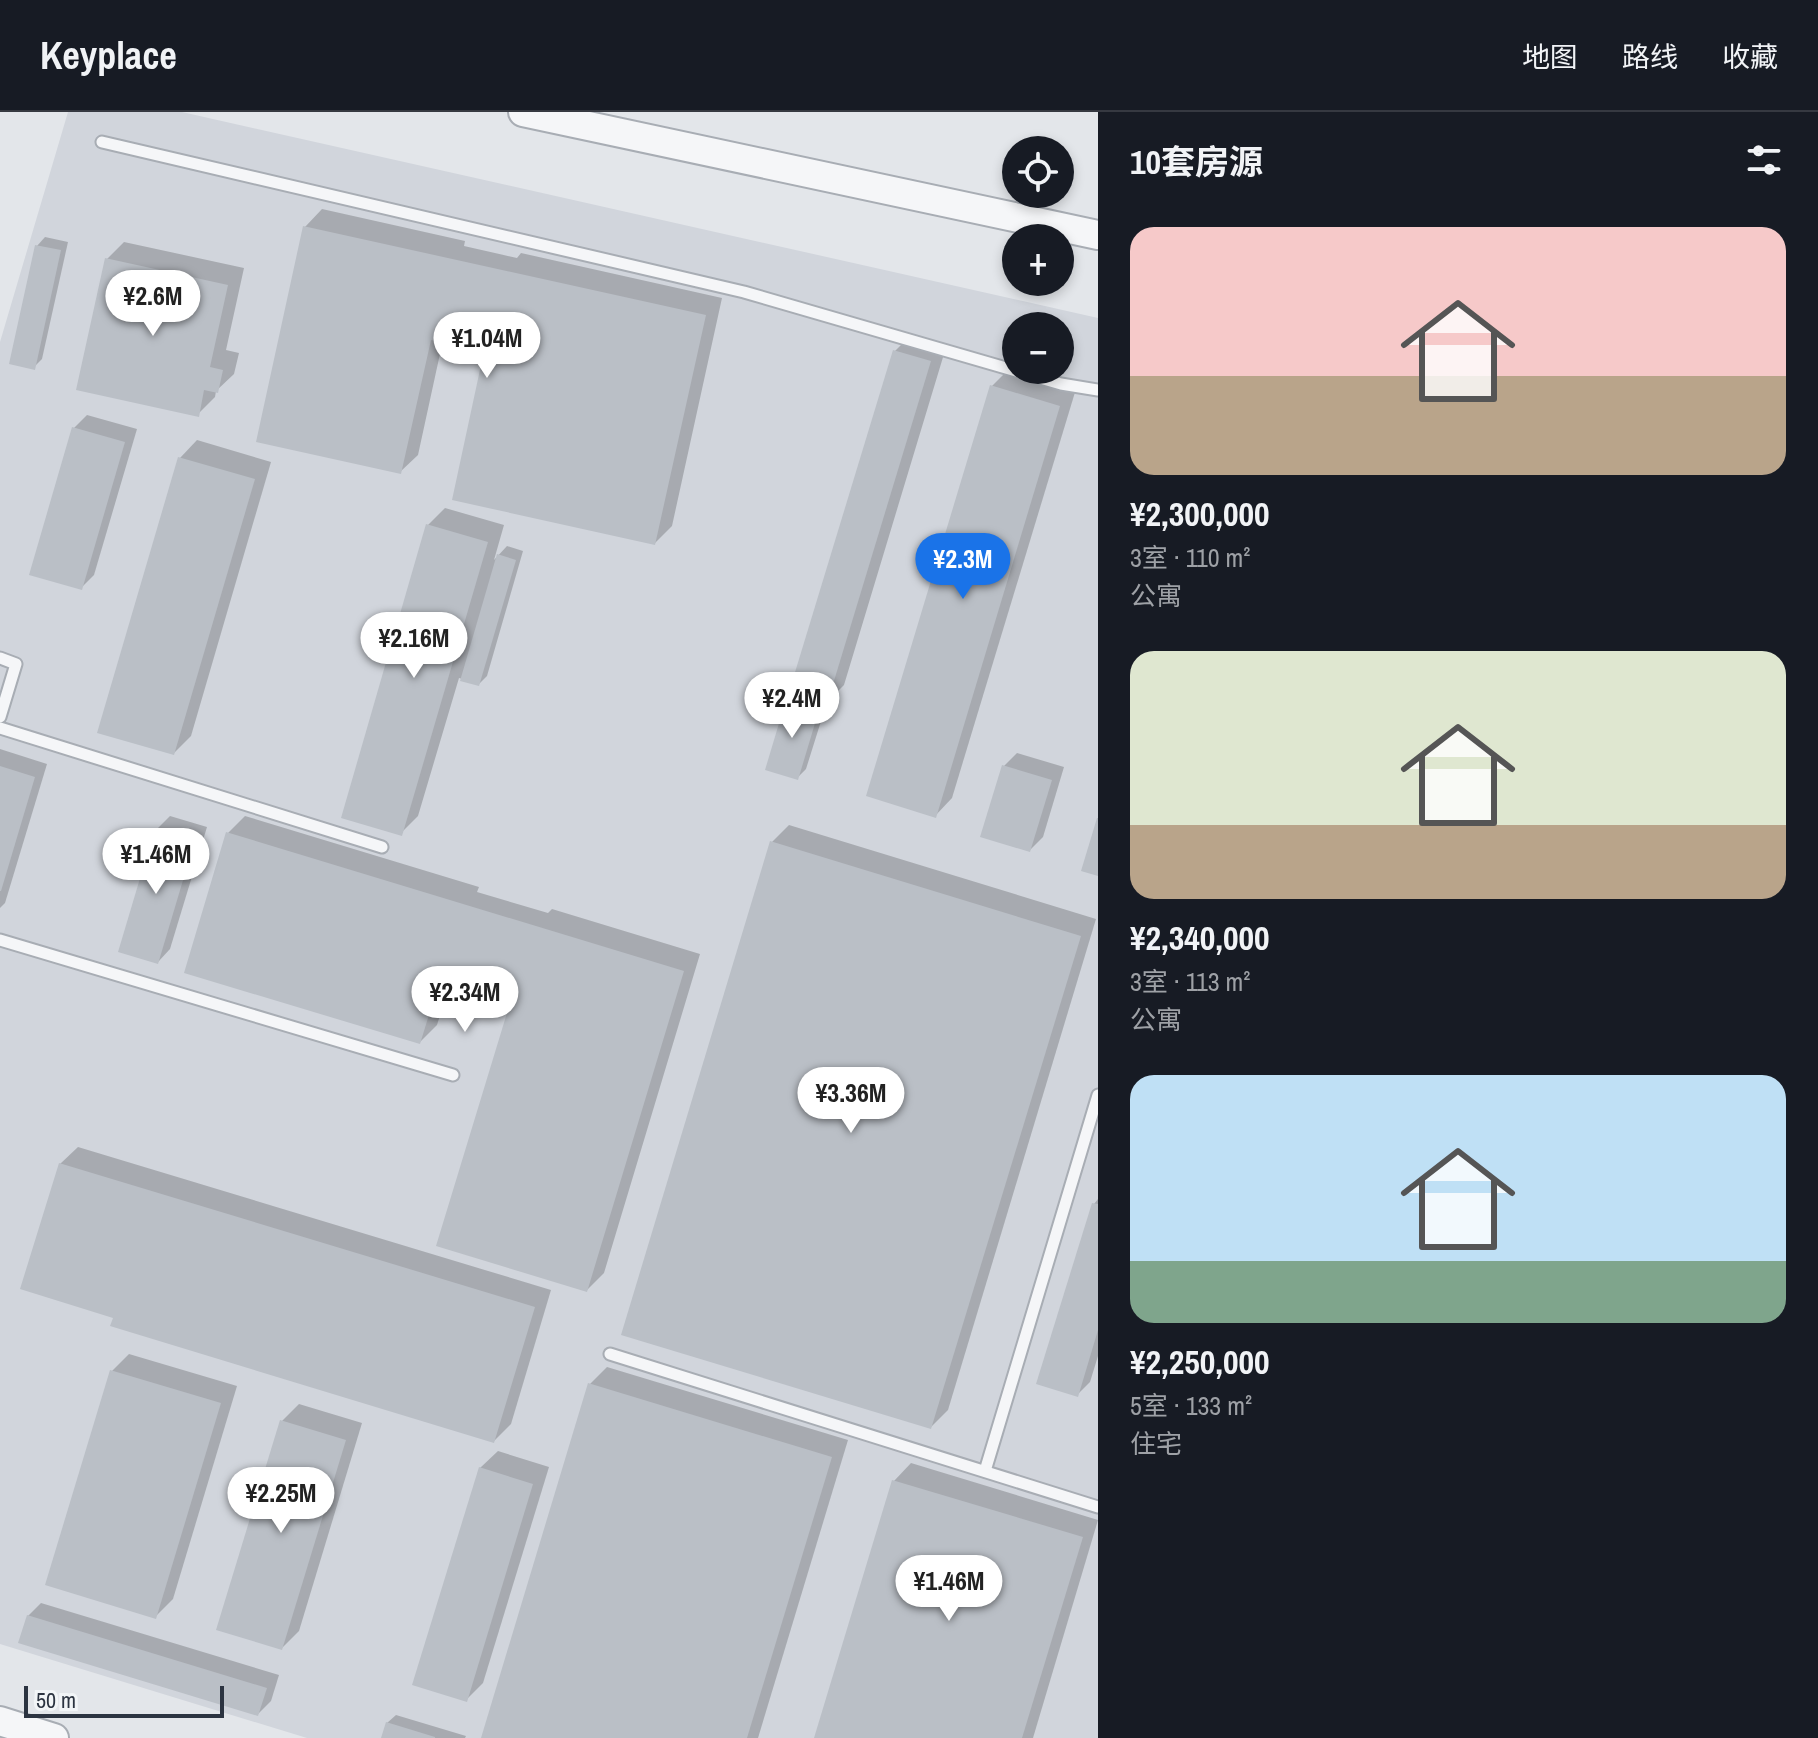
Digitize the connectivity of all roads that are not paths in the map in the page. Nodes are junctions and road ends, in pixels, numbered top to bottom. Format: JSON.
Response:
{"nodes":[{"id":1,"x":523,"y":112,"type":"edge"},
{"id":2,"x":102,"y":142,"type":"dead end"},
{"id":3,"x":1098,"y":235,"type":"edge"},
{"id":4,"x":1098,"y":390,"type":"edge"},
{"id":5,"x":0,"y":658,"type":"edge"},
{"id":6,"x":0,"y":717,"type":"edge"},
{"id":7,"x":0,"y":728,"type":"edge"},
{"id":8,"x":382,"y":847,"type":"dead end"},
{"id":9,"x":0,"y":940,"type":"edge"},
{"id":10,"x":453,"y":1075,"type":"dead end"},
{"id":11,"x":1098,"y":1095,"type":"edge"},
{"id":12,"x":610,"y":1354,"type":"dead end"},
{"id":13,"x":985,"y":1471,"type":"junction"},
{"id":14,"x":1098,"y":1507,"type":"edge"},
{"id":15,"x":0,"y":1721,"type":"edge"},
{"id":16,"x":54,"y":1738,"type":"edge"}],
"edges":[{"from":1,"to":3,"type":"street"},
{"from":2,"to":4,"type":"lane"},
{"from":5,"to":6,"type":"lane"},
{"from":7,"to":8,"type":"lane"},
{"from":9,"to":10,"type":"lane"},
{"from":11,"to":13,"type":"lane"},
{"from":12,"to":13,"type":"lane"},
{"from":13,"to":14,"type":"lane"},
{"from":15,"to":16,"type":"street"}]}
